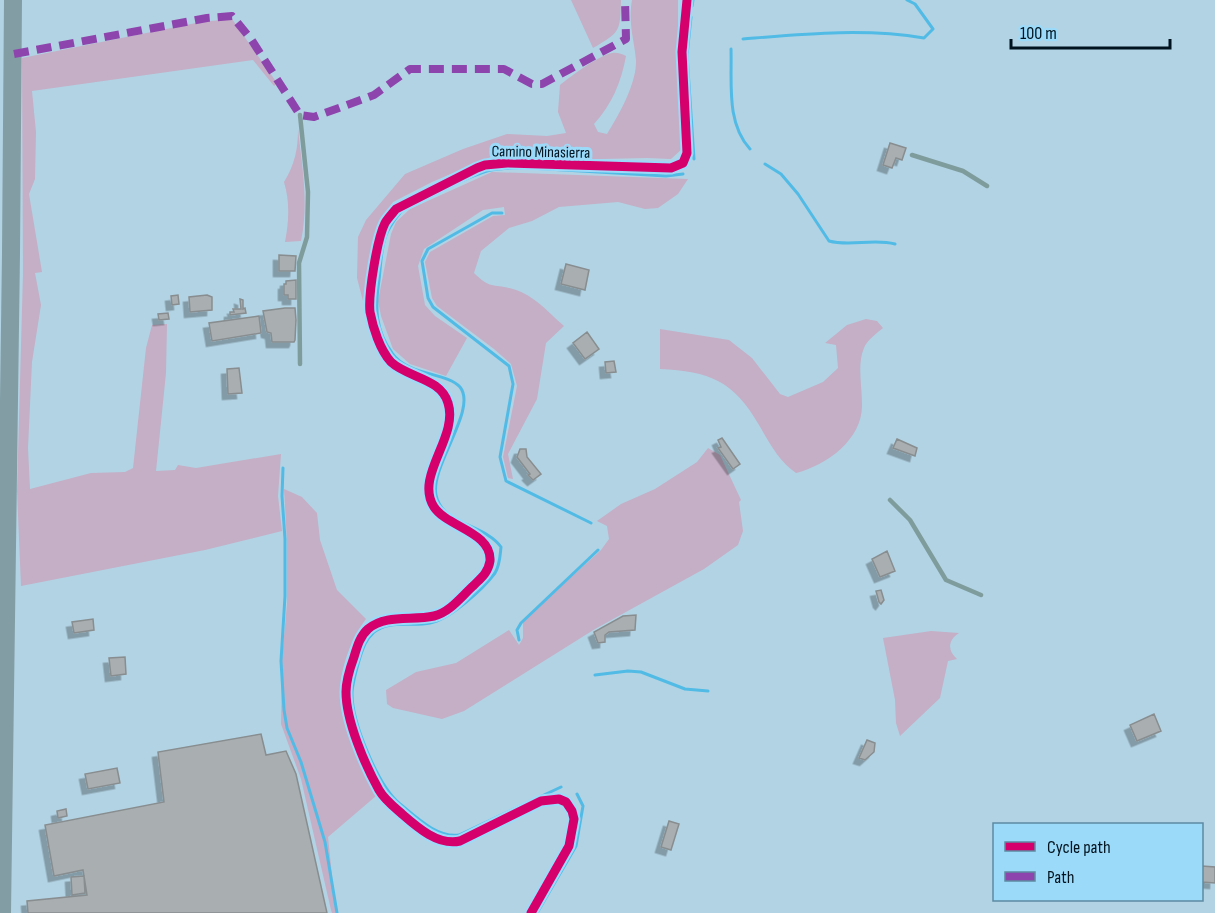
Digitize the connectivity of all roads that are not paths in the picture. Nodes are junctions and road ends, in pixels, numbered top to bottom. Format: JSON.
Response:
{"nodes":[{"id":1,"x":13,"y":0,"type":"edge"},
{"id":2,"x":687,"y":0,"type":"edge"},
{"id":3,"x":300,"y":115,"type":"dead end"},
{"id":4,"x":912,"y":155,"type":"dead end"},
{"id":5,"x":987,"y":186,"type":"dead end"},
{"id":6,"x":11,"y":253,"type":"junction"},
{"id":7,"x":0,"y":297,"type":"edge"},
{"id":8,"x":300,"y":364,"type":"dead end"},
{"id":9,"x":4,"y":460,"type":"edge"},
{"id":10,"x":891,"y":501,"type":"dead end"},
{"id":11,"x":981,"y":595,"type":"dead end"},
{"id":12,"x":1,"y":791,"type":"edge"},
{"id":13,"x":2,"y":913,"type":"edge"},
{"id":14,"x":531,"y":913,"type":"edge"}],
"edges":[{"from":1,"to":6,"type":"highway"},
{"from":2,"to":14,"type":"street","name":"Camino Minasierra"},
{"from":3,"to":8,"type":"lane"},
{"from":4,"to":5,"type":"lane"},
{"from":6,"to":7,"type":"street"},
{"from":6,"to":9,"type":"highway"},
{"from":9,"to":12,"type":"highway"},
{"from":10,"to":11,"type":"lane"},
{"from":12,"to":13,"type":"highway"}]}
